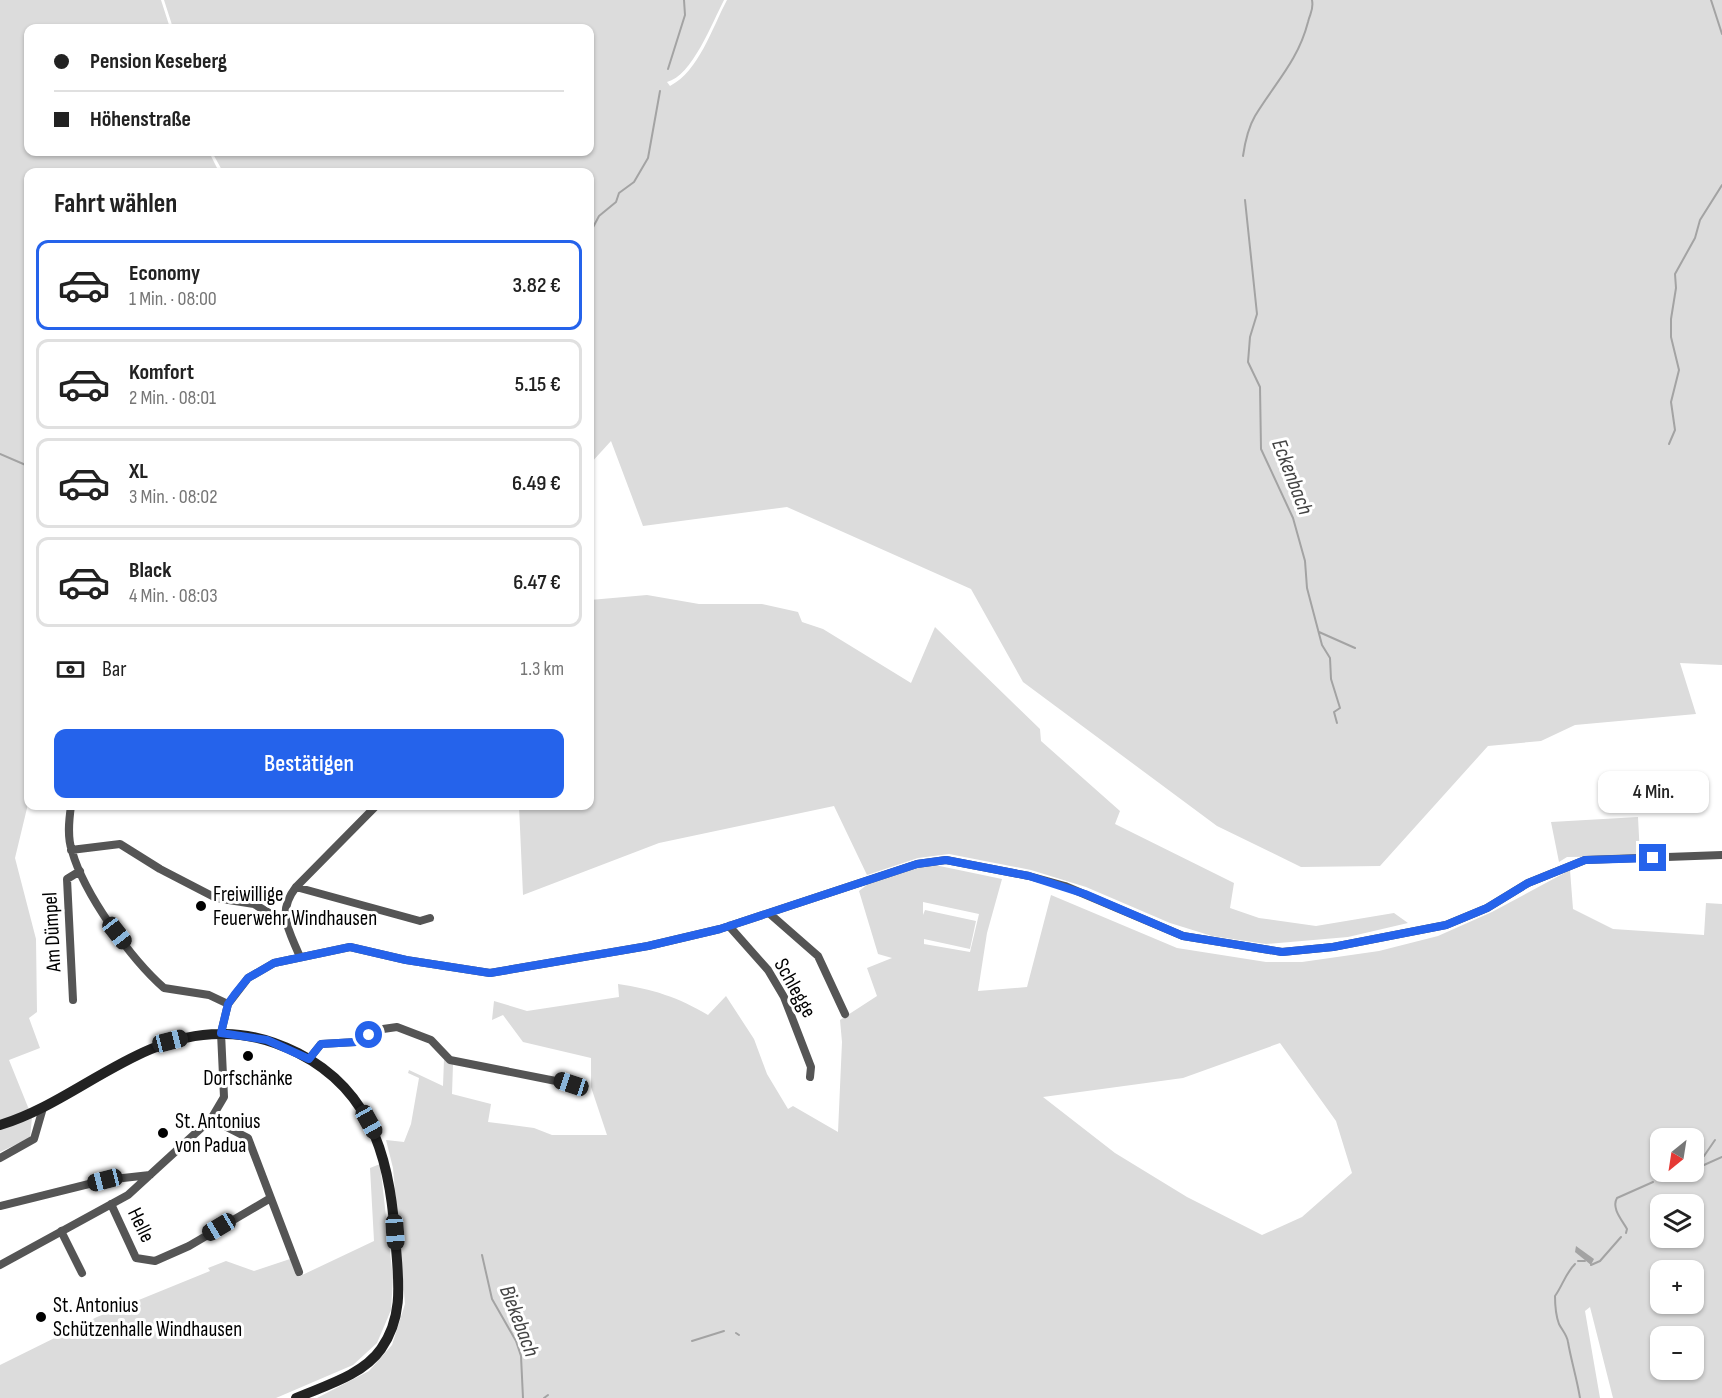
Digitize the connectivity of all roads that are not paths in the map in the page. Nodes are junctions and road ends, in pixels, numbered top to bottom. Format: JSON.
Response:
{"nodes":[{"id":1,"x":70,"y":810,"type":"edge"},
{"id":2,"x":372,"y":810,"type":"edge"},
{"id":3,"x":71,"y":850,"type":"junction"},
{"id":4,"x":1722,"y":855,"type":"edge"},
{"id":5,"x":80,"y":871,"type":"junction"},
{"id":6,"x":296,"y":887,"type":"junction"},
{"id":7,"x":770,"y":914,"type":"junction"},
{"id":8,"x":430,"y":918,"type":"dead end"},
{"id":9,"x":286,"y":923,"type":"junction"},
{"id":10,"x":729,"y":926,"type":"junction"},
{"id":11,"x":300,"y":957,"type":"junction"},
{"id":12,"x":73,"y":1000,"type":"dead end"},
{"id":13,"x":228,"y":1004,"type":"junction"},
{"id":14,"x":845,"y":1014,"type":"dead end"},
{"id":15,"x":221,"y":1033,"type":"junction"},
{"id":16,"x":309,"y":1059,"type":"junction"},
{"id":17,"x":810,"y":1077,"type":"dead end"},
{"id":18,"x":571,"y":1084,"type":"dead end"},
{"id":19,"x":43,"y":1108,"type":"junction"},
{"id":20,"x":212,"y":1119,"type":"junction"},
{"id":21,"x":0,"y":1125,"type":"edge"},
{"id":22,"x":0,"y":1158,"type":"edge"},
{"id":23,"x":150,"y":1175,"type":"junction"},
{"id":24,"x":269,"y":1199,"type":"junction"},
{"id":25,"x":111,"y":1204,"type":"junction"},
{"id":26,"x":0,"y":1206,"type":"edge"},
{"id":27,"x":61,"y":1231,"type":"junction"},
{"id":28,"x":1,"y":1261,"type":"edge"},
{"id":29,"x":299,"y":1272,"type":"dead end"},
{"id":30,"x":82,"y":1273,"type":"dead end"},
{"id":31,"x":296,"y":1398,"type":"edge"}],
"edges":[{"from":1,"to":3,"type":"street"},
{"from":2,"to":6,"type":"street"},
{"from":3,"to":5,"type":"street"},
{"from":3,"to":9,"type":"street"},
{"from":4,"to":7,"type":"street"},
{"from":5,"to":12,"type":"street","name":"Am Dümpel"},
{"from":5,"to":13,"type":"street"},
{"from":6,"to":8,"type":"street"},
{"from":6,"to":9,"type":"street"},
{"from":7,"to":10,"type":"street"},
{"from":7,"to":14,"type":"street"},
{"from":9,"to":11,"type":"street"},
{"from":10,"to":11,"type":"street"},
{"from":10,"to":17,"type":"street","name":"Schlegge"},
{"from":11,"to":13,"type":"street"},
{"from":13,"to":15,"type":"street"},
{"from":15,"to":16,"type":"main road"},
{"from":15,"to":19,"type":"main road"},
{"from":15,"to":20,"type":"street"},
{"from":16,"to":18,"type":"street"},
{"from":16,"to":31,"type":"main road"},
{"from":19,"to":21,"type":"main road"},
{"from":19,"to":22,"type":"street"},
{"from":20,"to":23,"type":"street"},
{"from":20,"to":24,"type":"street"},
{"from":23,"to":25,"type":"street"},
{"from":23,"to":26,"type":"street"},
{"from":24,"to":25,"type":"street","name":"Helle"},
{"from":24,"to":29,"type":"street"},
{"from":25,"to":27,"type":"street"},
{"from":27,"to":28,"type":"street"},
{"from":27,"to":30,"type":"street"}]}
